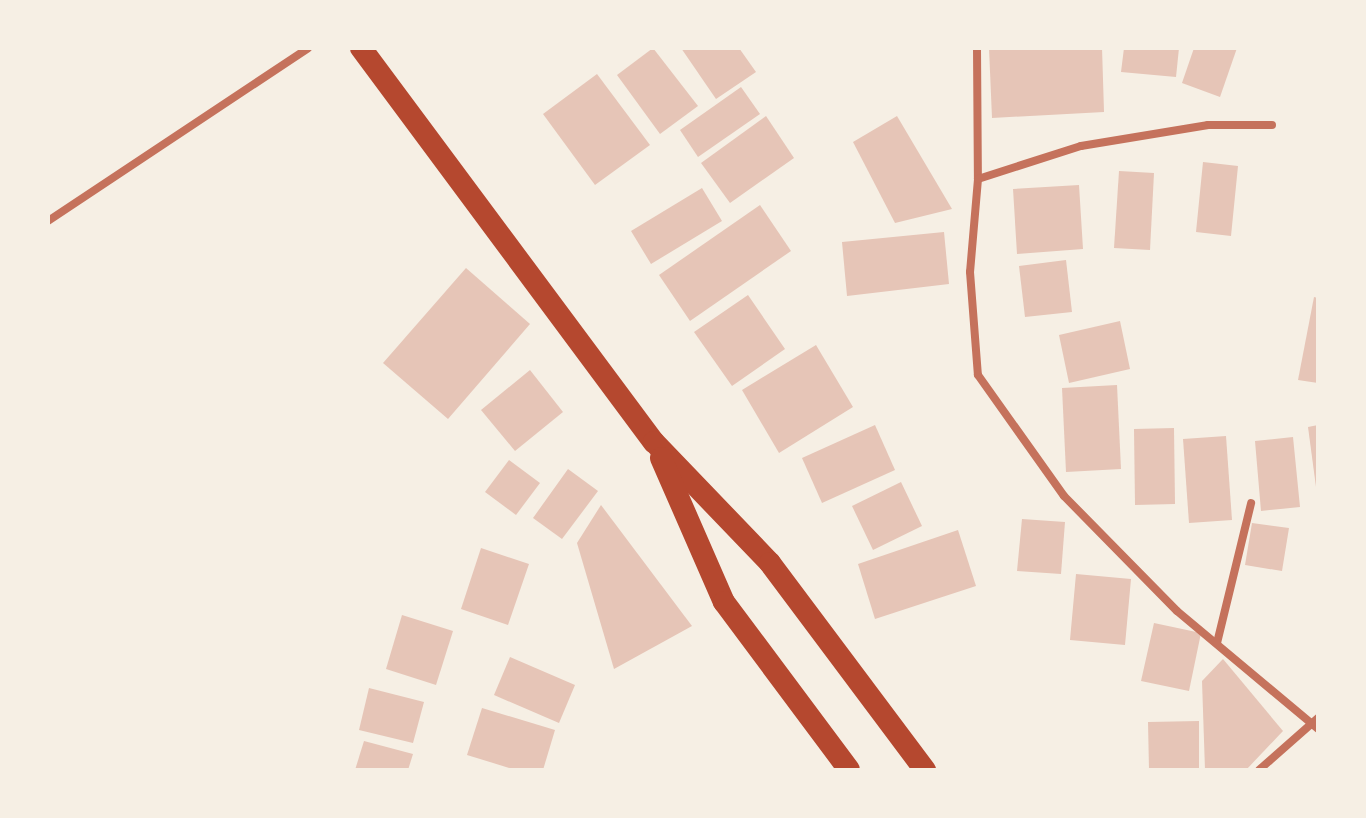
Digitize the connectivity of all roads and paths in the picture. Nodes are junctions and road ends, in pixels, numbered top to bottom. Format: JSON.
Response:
{"nodes":[{"id":1,"x":308,"y":48,"type":"edge"},
{"id":2,"x":361,"y":48,"type":"edge"},
{"id":3,"x":977,"y":48,"type":"edge"},
{"id":4,"x":1272,"y":125,"type":"dead end"},
{"id":5,"x":978,"y":179,"type":"junction"},
{"id":6,"x":48,"y":221,"type":"edge"},
{"id":7,"x":654,"y":442,"type":"junction"},
{"id":8,"x":1251,"y":503,"type":"dead end"},
{"id":9,"x":1217,"y":643,"type":"junction"},
{"id":10,"x":1318,"y":718,"type":"edge"},
{"id":11,"x":1314,"y":727,"type":"edge"},
{"id":12,"x":849,"y":770,"type":"edge"},
{"id":13,"x":925,"y":770,"type":"edge"},
{"id":14,"x":1259,"y":770,"type":"edge"}],
"edges":[{"from":1,"to":6,"type":"street"},
{"from":2,"to":7,"type":"highway"},
{"from":3,"to":5,"type":"street"},
{"from":4,"to":5,"type":"street"},
{"from":5,"to":9,"type":"street"},
{"from":7,"to":12,"type":"highway"},
{"from":7,"to":13,"type":"highway"},
{"from":8,"to":9,"type":"street"},
{"from":9,"to":11,"type":"street"},
{"from":10,"to":11,"type":"street"},
{"from":11,"to":14,"type":"street"}]}
